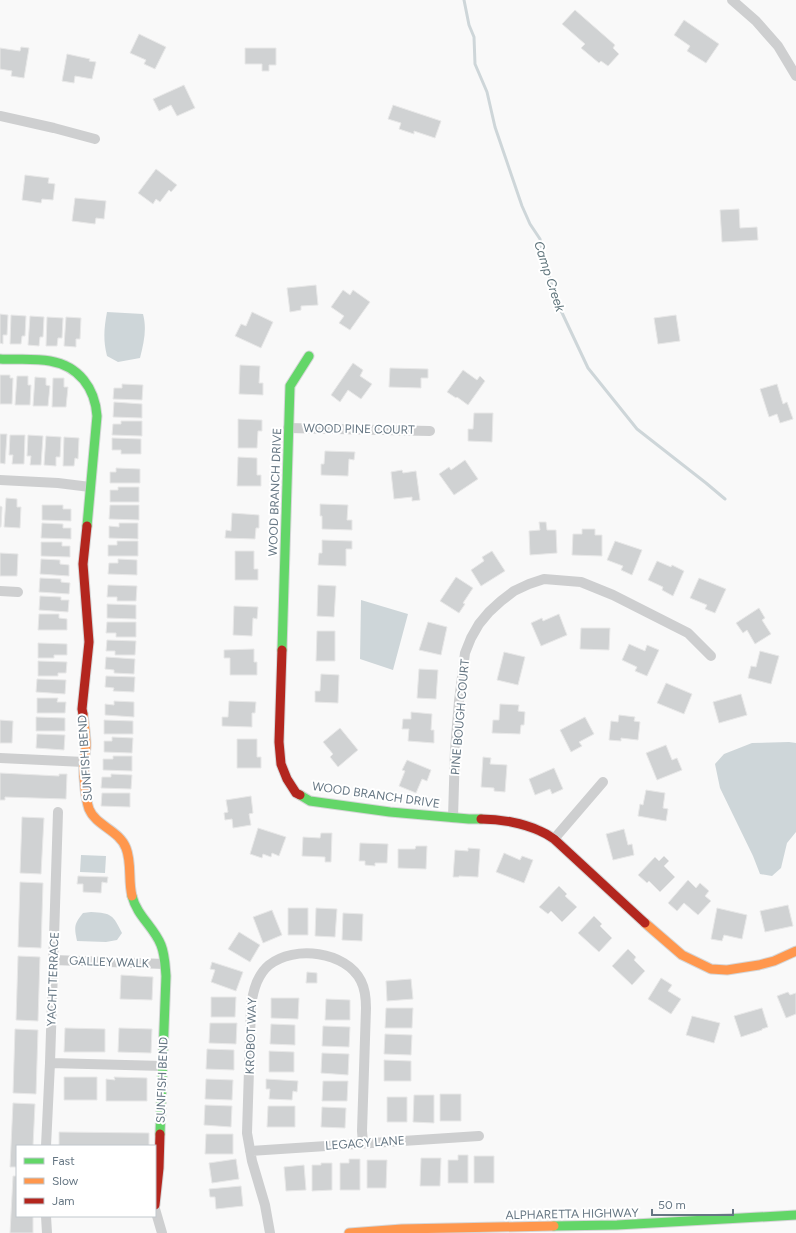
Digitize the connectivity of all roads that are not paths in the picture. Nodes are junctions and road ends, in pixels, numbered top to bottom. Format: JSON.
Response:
{"nodes":[{"id":1,"x":732,"y":0,"type":"edge"},
{"id":2,"x":796,"y":76,"type":"edge"},
{"id":3,"x":0,"y":116,"type":"edge"},
{"id":4,"x":95,"y":138,"type":"dead end"},
{"id":5,"x":310,"y":356,"type":"dead end"},
{"id":6,"x":0,"y":359,"type":"edge"},
{"id":7,"x":288,"y":428,"type":"junction"},
{"id":8,"x":430,"y":431,"type":"dead end"},
{"id":9,"x":0,"y":480,"type":"edge"},
{"id":10,"x":90,"y":487,"type":"junction"},
{"id":11,"x":0,"y":591,"type":"edge"},
{"id":12,"x":18,"y":592,"type":"dead end"},
{"id":13,"x":711,"y":656,"type":"dead end"},
{"id":14,"x":0,"y":758,"type":"edge"},
{"id":15,"x":84,"y":762,"type":"junction"},
{"id":16,"x":603,"y":782,"type":"dead end"},
{"id":17,"x":58,"y":812,"type":"dead end"},
{"id":18,"x":453,"y":818,"type":"junction"},
{"id":19,"x":554,"y":839,"type":"junction"},
{"id":20,"x":796,"y":951,"type":"edge"},
{"id":21,"x":53,"y":960,"type":"junction"},
{"id":22,"x":165,"y":964,"type":"junction"},
{"id":23,"x":50,"y":1062,"type":"junction"},
{"id":24,"x":163,"y":1066,"type":"junction"},
{"id":25,"x":479,"y":1136,"type":"dead end"},
{"id":26,"x":363,"y":1143,"type":"junction"},
{"id":27,"x":46,"y":1145,"type":"edge"},
{"id":28,"x":250,"y":1151,"type":"junction"},
{"id":29,"x":157,"y":1168,"type":"edge"},
{"id":30,"x":156,"y":1186,"type":"edge"},
{"id":31,"x":156,"y":1212,"type":"edge"},
{"id":32,"x":796,"y":1214,"type":"edge"},
{"id":33,"x":46,"y":1217,"type":"edge"},
{"id":34,"x":617,"y":1229,"type":"edge"},
{"id":35,"x":636,"y":1229,"type":"edge"},
{"id":36,"x":47,"y":1233,"type":"edge"},
{"id":37,"x":162,"y":1233,"type":"edge"},
{"id":38,"x":270,"y":1233,"type":"edge"},
{"id":39,"x":349,"y":1233,"type":"edge"}],
"edges":[{"from":1,"to":2,"type":"street"},
{"from":3,"to":4,"type":"street"},
{"from":5,"to":7,"type":"street","name":"WOOD BRANCH DRIVE"},
{"from":6,"to":10,"type":"street","name":"SUNFISH BEND"},
{"from":7,"to":8,"type":"street","name":"WOOD PINE COURT"},
{"from":7,"to":18,"type":"street","name":"WOOD BRANCH DRIVE"},
{"from":9,"to":10,"type":"street"},
{"from":10,"to":15,"type":"street","name":"SUNFISH BEND"},
{"from":11,"to":12,"type":"street"},
{"from":13,"to":18,"type":"street","name":"PINE BOUGH COURT"},
{"from":14,"to":15,"type":"street"},
{"from":15,"to":22,"type":"street","name":"SUNFISH BEND"},
{"from":16,"to":19,"type":"street"},
{"from":17,"to":21,"type":"street","name":"YACHT TERRACE"},
{"from":18,"to":19,"type":"street","name":"WOOD BRANCH DRIVE"},
{"from":19,"to":20,"type":"street","name":"WOOD BRANCH DRIVE"},
{"from":21,"to":22,"type":"street","name":"GALLEY WALK"},
{"from":21,"to":23,"type":"street","name":"YACHT TERRACE"},
{"from":22,"to":24,"type":"street","name":"SUNFISH BEND"},
{"from":23,"to":24,"type":"street"},
{"from":23,"to":27,"type":"street","name":"YACHT TERRACE"},
{"from":24,"to":29,"type":"street","name":"SUNFISH BEND"},
{"from":25,"to":26,"type":"street","name":"LEGACY LANE"},
{"from":26,"to":28,"type":"street","name":"LEGACY LANE"},
{"from":26,"to":28,"type":"street","name":"KROBOT WAY"},
{"from":28,"to":38,"type":"street","name":"KROBOT WAY"},
{"from":29,"to":30,"type":"street","name":"SUNFISH BEND"},
{"from":31,"to":37,"type":"street"},
{"from":32,"to":35,"type":"street","name":"ALPHARETTA HIGHWAY"},
{"from":33,"to":36,"type":"street"},
{"from":34,"to":35,"type":"street","name":"ALPHARETTA HIGHWAY"},
{"from":34,"to":39,"type":"street","name":"ALPHARETTA HIGHWAY"}]}
